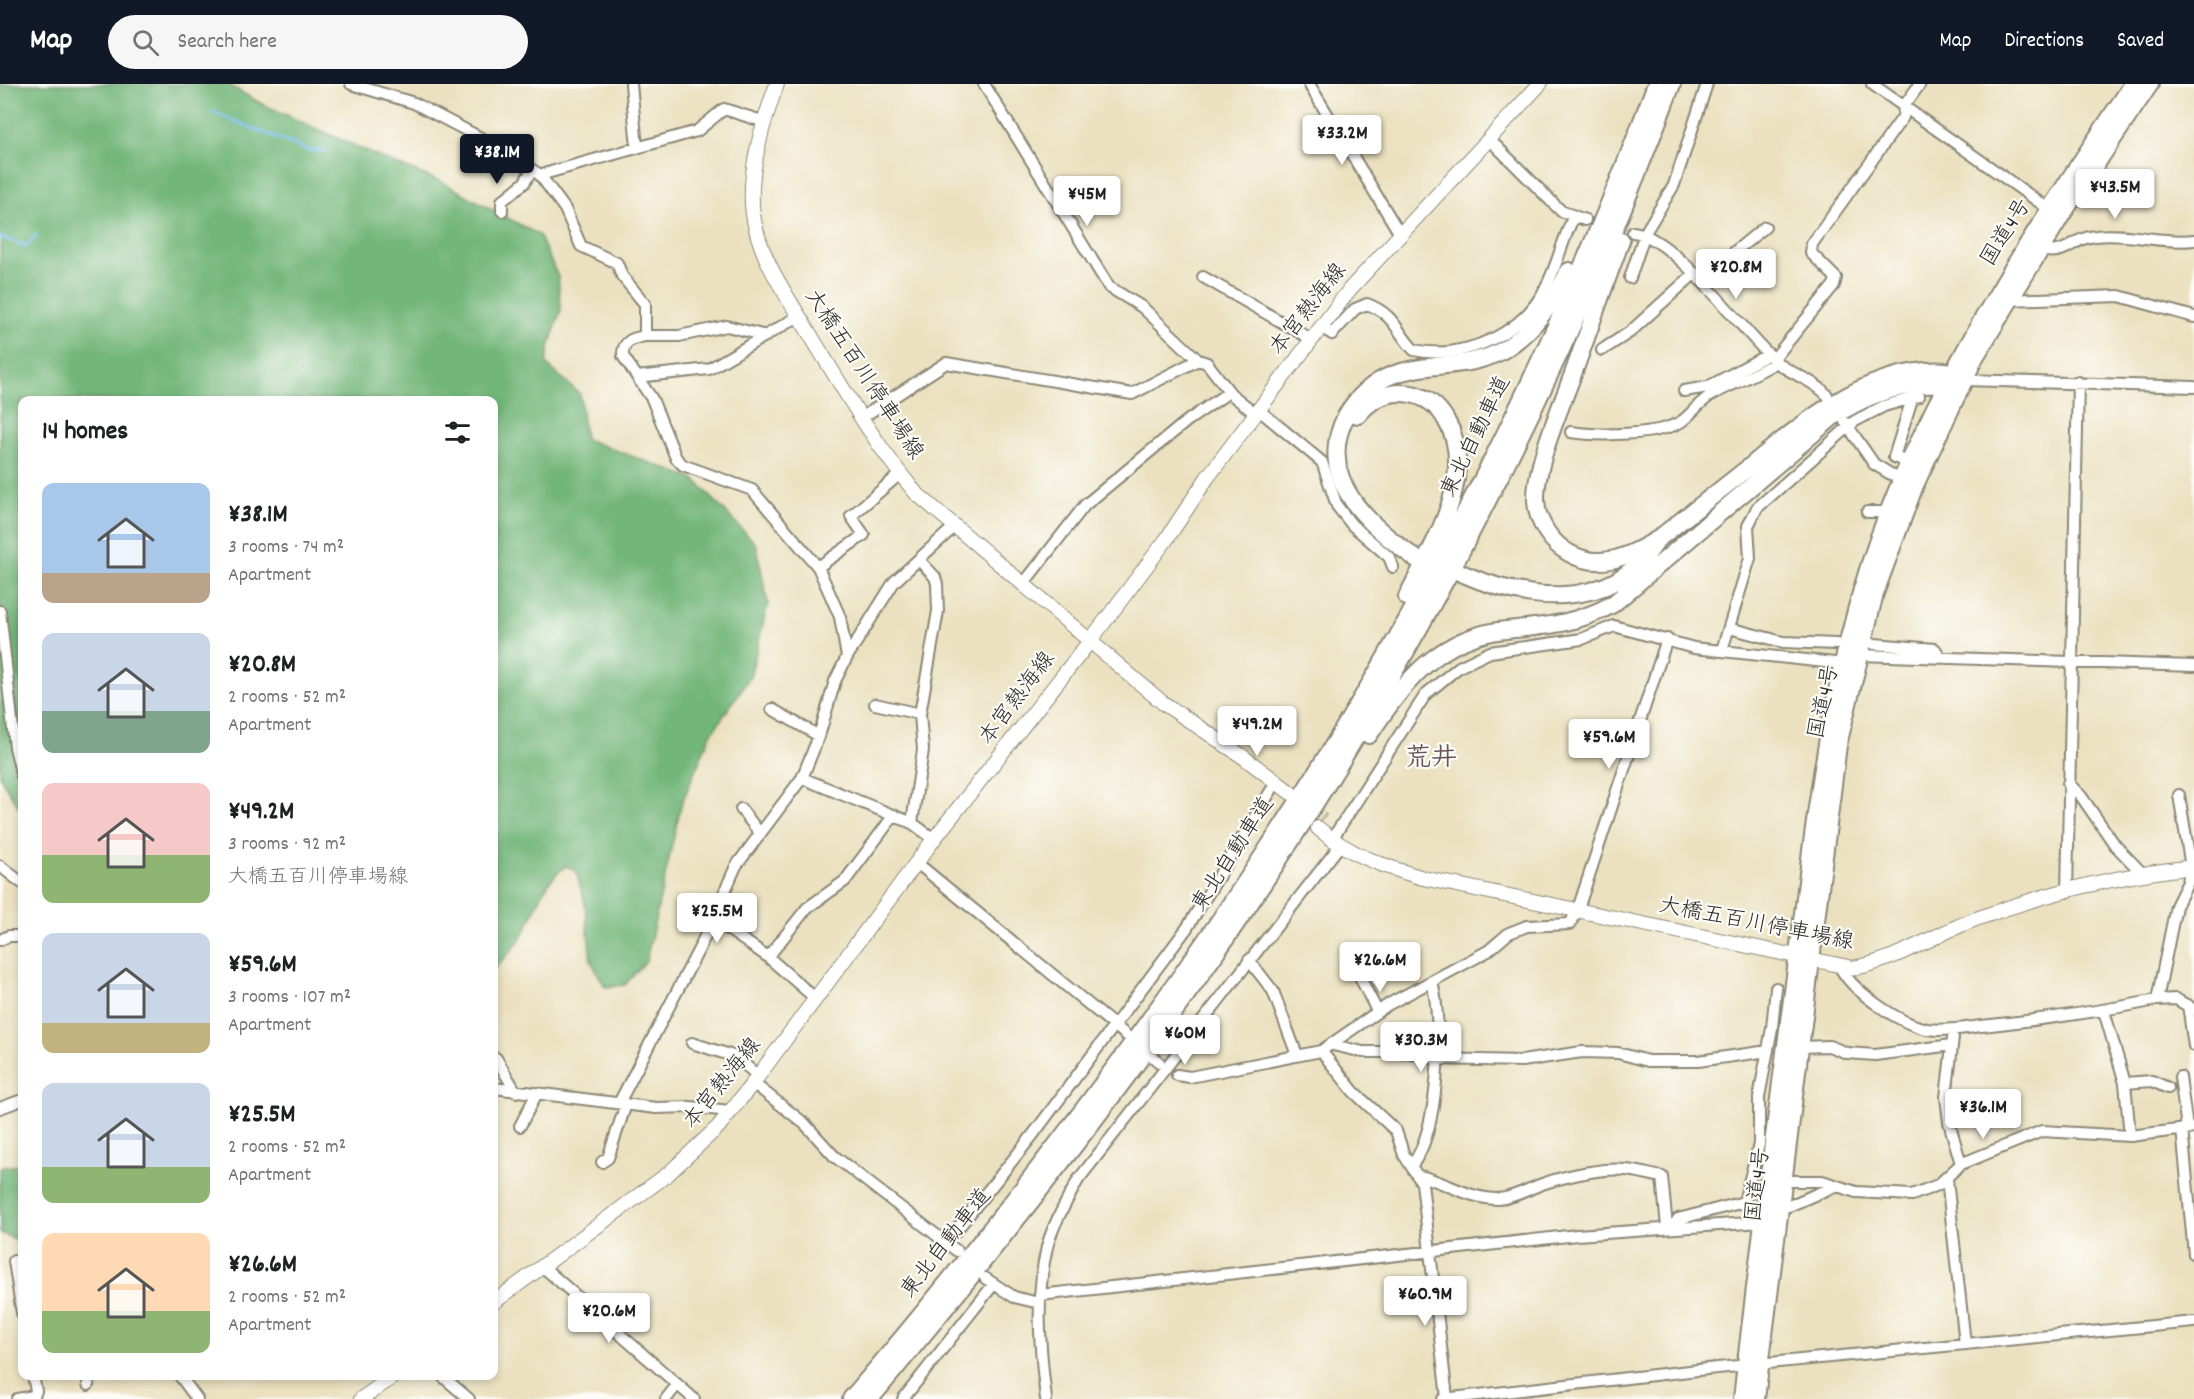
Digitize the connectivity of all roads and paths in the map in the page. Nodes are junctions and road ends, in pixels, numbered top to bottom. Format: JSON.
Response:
{"nodes":[{"id":1,"x":631,"y":84,"type":"edge"},
{"id":2,"x":984,"y":84,"type":"edge"},
{"id":3,"x":1309,"y":84,"type":"edge"},
{"id":4,"x":1540,"y":84,"type":"edge"},
{"id":5,"x":1655,"y":84,"type":"edge"},
{"id":6,"x":1673,"y":84,"type":"edge"},
{"id":7,"x":1707,"y":84,"type":"edge"},
{"id":8,"x":1872,"y":84,"type":"edge"},
{"id":9,"x":1920,"y":84,"type":"edge"},
{"id":10,"x":2133,"y":84,"type":"edge"},
{"id":11,"x":2150,"y":84,"type":"edge"},
{"id":12,"x":773,"y":85,"type":"edge"},
{"id":13,"x":358,"y":86,"type":"edge"},
{"id":14,"x":1904,"y":106,"type":"junction"},
{"id":15,"x":765,"y":122,"type":"junction"},
{"id":16,"x":1488,"y":138,"type":"junction"},
{"id":17,"x":637,"y":147,"type":"junction"},
{"id":18,"x":536,"y":173,"type":"junction"},
{"id":19,"x":2049,"y":209,"type":"junction"},
{"id":20,"x":502,"y":211,"type":"dead end"},
{"id":21,"x":1574,"y":216,"type":"junction"},
{"id":22,"x":1585,"y":220,"type":"tunnel mouth"},
{"id":23,"x":1765,"y":227,"type":"dead end"},
{"id":24,"x":1633,"y":232,"type":"tunnel mouth"},
{"id":25,"x":1645,"y":233,"type":"junction"},
{"id":26,"x":1400,"y":234,"type":"junction"},
{"id":27,"x":2194,"y":240,"type":"edge"},
{"id":28,"x":2039,"y":250,"type":"junction"},
{"id":29,"x":1203,"y":277,"type":"dead end"},
{"id":30,"x":1698,"y":277,"type":"junction"},
{"id":31,"x":1630,"y":278,"type":"dead end"},
{"id":32,"x":2008,"y":300,"type":"junction"},
{"id":33,"x":799,"y":316,"type":"junction"},
{"id":34,"x":2194,"y":317,"type":"edge"},
{"id":35,"x":1321,"y":327,"type":"junction"},
{"id":36,"x":645,"y":336,"type":"junction"},
{"id":37,"x":766,"y":336,"type":"junction"},
{"id":38,"x":1311,"y":339,"type":"junction"},
{"id":39,"x":1602,"y":350,"type":"dead end"},
{"id":40,"x":1772,"y":358,"type":"junction"},
{"id":41,"x":1198,"y":360,"type":"junction"},
{"id":42,"x":637,"y":377,"type":"junction"},
{"id":43,"x":1954,"y":379,"type":"junction"},
{"id":44,"x":2078,"y":382,"type":"junction"},
{"id":45,"x":2194,"y":387,"type":"edge"},
{"id":46,"x":1684,"y":391,"type":"dead end"},
{"id":47,"x":1229,"y":392,"type":"junction"},
{"id":48,"x":1827,"y":396,"type":"dead end"},
{"id":49,"x":1257,"y":412,"type":"junction"},
{"id":50,"x":861,"y":418,"type":"junction"},
{"id":51,"x":1846,"y":423,"type":"junction"},
{"id":52,"x":1571,"y":432,"type":"dead end"},
{"id":53,"x":1910,"y":464,"type":"junction"},
{"id":54,"x":900,"y":474,"type":"junction"},
{"id":55,"x":1902,"y":481,"type":"junction"},
{"id":56,"x":1867,"y":512,"type":"dead end"},
{"id":57,"x":1889,"y":512,"type":"junction"},
{"id":58,"x":955,"y":526,"type":"junction"},
{"id":59,"x":1658,"y":539,"type":"junction"},
{"id":60,"x":920,"y":561,"type":"junction"},
{"id":61,"x":818,"y":567,"type":"junction"},
{"id":62,"x":1393,"y":567,"type":"dead end"},
{"id":63,"x":1024,"y":583,"type":"junction"},
{"id":64,"x":1633,"y":587,"type":"junction"},
{"id":65,"x":0,"y":611,"type":"edge"},
{"id":66,"x":1729,"y":628,"type":"junction"},
{"id":67,"x":1667,"y":639,"type":"junction"},
{"id":68,"x":1090,"y":641,"type":"junction"},
{"id":69,"x":1837,"y":644,"type":"dead end"},
{"id":70,"x":1874,"y":644,"type":"dead end"},
{"id":71,"x":1722,"y":650,"type":"junction"},
{"id":72,"x":847,"y":657,"type":"junction"},
{"id":73,"x":1940,"y":657,"type":"junction"},
{"id":74,"x":1851,"y":660,"type":"junction"},
{"id":75,"x":2070,"y":662,"type":"junction"},
{"id":76,"x":2194,"y":666,"type":"edge"},
{"id":77,"x":874,"y":704,"type":"dead end"},
{"id":78,"x":772,"y":709,"type":"dead end"},
{"id":79,"x":920,"y":714,"type":"junction"},
{"id":80,"x":1344,"y":727,"type":"junction"},
{"id":81,"x":819,"y":735,"type":"junction"},
{"id":82,"x":1211,"y":737,"type":"junction"},
{"id":83,"x":18,"y":760,"type":"edge"},
{"id":84,"x":802,"y":778,"type":"junction"},
{"id":85,"x":2068,"y":783,"type":"junction"},
{"id":86,"x":1272,"y":789,"type":"junction"},
{"id":87,"x":2179,"y":795,"type":"dead end"},
{"id":88,"x":741,"y":809,"type":"dead end"},
{"id":89,"x":894,"y":815,"type":"junction"},
{"id":90,"x":912,"y":823,"type":"junction"},
{"id":91,"x":1321,"y":824,"type":"tunnel mouth"},
{"id":92,"x":759,"y":832,"type":"junction"},
{"id":93,"x":1338,"y":838,"type":"junction"},
{"id":94,"x":933,"y":839,"type":"junction"},
{"id":95,"x":917,"y":862,"type":"junction"},
{"id":96,"x":0,"y":866,"type":"edge"},
{"id":97,"x":2192,"y":867,"type":"edge"},
{"id":98,"x":2142,"y":873,"type":"junction"},
{"id":99,"x":1266,"y":876,"type":"junction"},
{"id":100,"x":18,"y":880,"type":"edge"},
{"id":101,"x":2067,"y":892,"type":"junction"},
{"id":102,"x":1578,"y":909,"type":"junction"},
{"id":103,"x":712,"y":919,"type":"junction"},
{"id":104,"x":18,"y":937,"type":"edge"},
{"id":105,"x":0,"y":940,"type":"edge"},
{"id":106,"x":768,"y":957,"type":"junction"},
{"id":107,"x":1804,"y":958,"type":"junction"},
{"id":108,"x":1351,"y":959,"type":"dead end"},
{"id":109,"x":1249,"y":960,"type":"junction"},
{"id":110,"x":1840,"y":967,"type":"junction"},
{"id":111,"x":1432,"y":982,"type":"junction"},
{"id":112,"x":1776,"y":988,"type":"dead end"},
{"id":113,"x":816,"y":999,"type":"junction"},
{"id":114,"x":2157,"y":1000,"type":"junction"},
{"id":115,"x":2191,"y":1007,"type":"edge"},
{"id":116,"x":1377,"y":1011,"type":"junction"},
{"id":117,"x":2104,"y":1011,"type":"junction"},
{"id":118,"x":1114,"y":1025,"type":"junction"},
{"id":119,"x":1953,"y":1030,"type":"junction"},
{"id":120,"x":1126,"y":1035,"type":"dead end"},
{"id":121,"x":692,"y":1042,"type":"dead end"},
{"id":122,"x":1333,"y":1045,"type":"junction"},
{"id":123,"x":1952,"y":1045,"type":"junction"},
{"id":124,"x":2194,"y":1046,"type":"edge"},
{"id":125,"x":1799,"y":1047,"type":"junction"},
{"id":126,"x":1321,"y":1051,"type":"junction"},
{"id":127,"x":1768,"y":1051,"type":"junction"},
{"id":128,"x":1297,"y":1055,"type":"junction"},
{"id":129,"x":1436,"y":1059,"type":"junction"},
{"id":130,"x":498,"y":1061,"type":"edge"},
{"id":131,"x":1177,"y":1074,"type":"dead end"},
{"id":132,"x":2180,"y":1077,"type":"dead end"},
{"id":133,"x":756,"y":1080,"type":"junction"},
{"id":134,"x":2125,"y":1083,"type":"junction"},
{"id":135,"x":2168,"y":1088,"type":"dead end"},
{"id":136,"x":498,"y":1089,"type":"edge"},
{"id":137,"x":516,"y":1092,"type":"junction"},
{"id":138,"x":536,"y":1095,"type":"junction"},
{"id":139,"x":18,"y":1101,"type":"edge"},
{"id":140,"x":622,"y":1103,"type":"junction"},
{"id":141,"x":1,"y":1104,"type":"edge"},
{"id":142,"x":731,"y":1111,"type":"junction"},
{"id":143,"x":520,"y":1126,"type":"dead end"},
{"id":144,"x":2188,"y":1128,"type":"edge"},
{"id":145,"x":2130,"y":1136,"type":"junction"},
{"id":146,"x":602,"y":1162,"type":"dead end"},
{"id":147,"x":1961,"y":1164,"type":"junction"},
{"id":148,"x":1411,"y":1166,"type":"junction"},
{"id":149,"x":1419,"y":1176,"type":"junction"},
{"id":150,"x":1947,"y":1179,"type":"junction"},
{"id":151,"x":1782,"y":1181,"type":"junction"},
{"id":152,"x":1835,"y":1186,"type":"junction"},
{"id":153,"x":1789,"y":1206,"type":"dead end"},
{"id":154,"x":1762,"y":1222,"type":"junction"},
{"id":155,"x":1670,"y":1227,"type":"junction"},
{"id":156,"x":946,"y":1243,"type":"junction"},
{"id":157,"x":957,"y":1251,"type":"dead end"},
{"id":158,"x":1431,"y":1252,"type":"junction"},
{"id":159,"x":2194,"y":1254,"type":"edge"},
{"id":160,"x":18,"y":1261,"type":"edge"},
{"id":161,"x":542,"y":1266,"type":"junction"},
{"id":162,"x":18,"y":1287,"type":"edge"},
{"id":163,"x":498,"y":1299,"type":"edge"},
{"id":164,"x":1040,"y":1299,"type":"junction"},
{"id":165,"x":2194,"y":1322,"type":"edge"},
{"id":166,"x":1965,"y":1344,"type":"junction"},
{"id":167,"x":1753,"y":1366,"type":"junction"},
{"id":168,"x":34,"y":1380,"type":"edge"},
{"id":169,"x":183,"y":1380,"type":"edge"},
{"id":170,"x":388,"y":1380,"type":"edge"},
{"id":171,"x":447,"y":1380,"type":"edge"},
{"id":172,"x":677,"y":1385,"type":"junction"},
{"id":173,"x":17,"y":1399,"type":"edge"},
{"id":174,"x":197,"y":1399,"type":"edge"},
{"id":175,"x":361,"y":1399,"type":"edge"},
{"id":176,"x":469,"y":1399,"type":"edge"},
{"id":177,"x":666,"y":1399,"type":"edge"},
{"id":178,"x":694,"y":1399,"type":"edge"},
{"id":179,"x":851,"y":1399,"type":"edge"},
{"id":180,"x":870,"y":1399,"type":"edge"},
{"id":181,"x":903,"y":1399,"type":"edge"},
{"id":182,"x":1046,"y":1399,"type":"edge"},
{"id":183,"x":1445,"y":1399,"type":"edge"},
{"id":184,"x":1742,"y":1399,"type":"edge"},
{"id":185,"x":1756,"y":1399,"type":"edge"}],
"edges":[{"from":1,"to":17,"type":"street"},
{"from":2,"to":41,"type":"street"},
{"from":3,"to":26,"type":"street"},
{"from":4,"to":16,"type":"main road","name":"本宮熱海線"},
{"from":5,"to":80,"type":"highway","name":"東北自動車道"},
{"from":5,"to":80,"type":"highway"},
{"from":6,"to":59,"type":"highway"},
{"from":6,"to":99,"type":"highway","name":"東北自動車道"},
{"from":7,"to":25,"type":"street"},
{"from":8,"to":14,"type":"street"},
{"from":9,"to":14,"type":"street"},
{"from":10,"to":19,"type":"highway","name":"国道4号"},
{"from":11,"to":28,"type":"highway","name":"国道4号"},
{"from":12,"to":15,"type":"main road","name":"大橋五百川停車場線"},
{"from":13,"to":18,"type":"street"},
{"from":14,"to":19,"type":"street"},
{"from":14,"to":40,"type":"street"},
{"from":15,"to":17,"type":"street"},
{"from":15,"to":33,"type":"main road","name":"大橋五百川停車場線"},
{"from":16,"to":21,"type":"street"},
{"from":16,"to":26,"type":"main road","name":"本宮熱海線"},
{"from":17,"to":18,"type":"street"},
{"from":18,"to":20,"type":"street"},
{"from":18,"to":36,"type":"street"},
{"from":19,"to":43,"type":"highway","name":"国道4号"},
{"from":21,"to":22,"type":"street"},
{"from":21,"to":35,"type":"street"},
{"from":23,"to":30,"type":"street"},
{"from":24,"to":25,"type":"street"},
{"from":25,"to":30,"type":"street"},
{"from":25,"to":31,"type":"street"},
{"from":26,"to":35,"type":"main road","name":"本宮熱海線"},
{"from":27,"to":28,"type":"street"},
{"from":28,"to":32,"type":"highway","name":"国道4号"},
{"from":29,"to":38,"type":"street"},
{"from":30,"to":39,"type":"street"},
{"from":30,"to":40,"type":"street"},
{"from":32,"to":34,"type":"street"},
{"from":32,"to":43,"type":"highway","name":"国道4号"},
{"from":33,"to":37,"type":"street"},
{"from":33,"to":50,"type":"main road","name":"大橋五百川停車場線"},
{"from":35,"to":38,"type":"main road","name":"本宮熱海線"},
{"from":36,"to":37,"type":"street"},
{"from":36,"to":42,"type":"street"},
{"from":37,"to":42,"type":"street"},
{"from":38,"to":49,"type":"main road","name":"本宮熱海線"},
{"from":40,"to":46,"type":"street"},
{"from":40,"to":48,"type":"street"},
{"from":40,"to":52,"type":"street"},
{"from":41,"to":47,"type":"street"},
{"from":41,"to":50,"type":"street"},
{"from":42,"to":61,"type":"street"},
{"from":43,"to":44,"type":"street"},
{"from":43,"to":53,"type":"highway","name":"国道4号"},
{"from":43,"to":59,"type":"highway"},
{"from":43,"to":64,"type":"highway"},
{"from":43,"to":74,"type":"highway","name":"国道4号"},
{"from":44,"to":45,"type":"street"},
{"from":44,"to":75,"type":"street"},
{"from":47,"to":49,"type":"street"},
{"from":47,"to":63,"type":"street"},
{"from":49,"to":62,"type":"street"},
{"from":49,"to":68,"type":"main road","name":"本宮熱海線"},
{"from":50,"to":54,"type":"main road","name":"大橋五百川停車場線"},
{"from":51,"to":53,"type":"street"},
{"from":51,"to":55,"type":"street"},
{"from":51,"to":66,"type":"street"},
{"from":53,"to":55,"type":"highway","name":"国道4号"},
{"from":54,"to":58,"type":"main road","name":"大橋五百川停車場線"},
{"from":54,"to":61,"type":"street"},
{"from":55,"to":57,"type":"highway","name":"国道4号"},
{"from":56,"to":57,"type":"street"},
{"from":57,"to":74,"type":"highway","name":"国道4号"},
{"from":58,"to":60,"type":"street"},
{"from":58,"to":63,"type":"main road","name":"大橋五百川停車場線"},
{"from":59,"to":64,"type":"highway"},
{"from":60,"to":72,"type":"street"},
{"from":60,"to":79,"type":"street"},
{"from":61,"to":72,"type":"street"},
{"from":63,"to":68,"type":"main road","name":"大橋五百川停車場線"},
{"from":64,"to":99,"type":"highway"},
{"from":65,"to":83,"type":"street"},
{"from":66,"to":69,"type":"street"},
{"from":66,"to":71,"type":"street"},
{"from":67,"to":71,"type":"street"},
{"from":67,"to":93,"type":"street"},
{"from":67,"to":102,"type":"street"},
{"from":68,"to":82,"type":"main road","name":"大橋五百川停車場線"},
{"from":68,"to":94,"type":"main road","name":"本宮熱海線"},
{"from":70,"to":73,"type":"street"},
{"from":71,"to":74,"type":"street"},
{"from":72,"to":81,"type":"street"},
{"from":73,"to":74,"type":"street"},
{"from":73,"to":75,"type":"street"},
{"from":74,"to":107,"type":"highway","name":"国道4号"},
{"from":75,"to":76,"type":"street"},
{"from":75,"to":85,"type":"street"},
{"from":77,"to":79,"type":"street"},
{"from":78,"to":81,"type":"street"},
{"from":79,"to":90,"type":"street"},
{"from":80,"to":179,"type":"highway","name":"東北自動車道"},
{"from":81,"to":84,"type":"street"},
{"from":82,"to":86,"type":"main road","name":"大橋五百川停車場線"},
{"from":82,"to":86,"type":"main road","name":"大橋五百川停車場線"},
{"from":84,"to":89,"type":"street"},
{"from":84,"to":92,"type":"street"},
{"from":85,"to":98,"type":"street"},
{"from":85,"to":101,"type":"street"},
{"from":86,"to":118,"type":"street"},
{"from":87,"to":97,"type":"street"},
{"from":88,"to":92,"type":"street"},
{"from":89,"to":90,"type":"street"},
{"from":89,"to":106,"type":"street"},
{"from":90,"to":94,"type":"street"},
{"from":91,"to":93,"type":"main road","name":"大橋五百川停車場線"},
{"from":92,"to":103,"type":"street"},
{"from":93,"to":102,"type":"main road","name":"大橋五百川停車場線"},
{"from":93,"to":109,"type":"street"},
{"from":94,"to":95,"type":"main road","name":"本宮熱海線"},
{"from":95,"to":113,"type":"main road","name":"本宮熱海線"},
{"from":95,"to":118,"type":"street"},
{"from":96,"to":100,"type":"street"},
{"from":97,"to":98,"type":"main road","name":"大橋五百川停車場線"},
{"from":97,"to":114,"type":"street"},
{"from":98,"to":101,"type":"main road","name":"大橋五百川停車場線"},
{"from":99,"to":180,"type":"highway","name":"東北自動車道"},
{"from":101,"to":110,"type":"main road","name":"大橋五百川停車場線"},
{"from":102,"to":107,"type":"main road","name":"大橋五百川停車場線"},
{"from":102,"to":111,"type":"street"},
{"from":103,"to":106,"type":"street"},
{"from":103,"to":140,"type":"street"},
{"from":104,"to":105,"type":"street"},
{"from":106,"to":113,"type":"street"},
{"from":107,"to":110,"type":"main road","name":"大橋五百川停車場線"},
{"from":107,"to":125,"type":"highway","name":"国道4号"},
{"from":107,"to":154,"type":"highway","name":"国道4号"},
{"from":108,"to":116,"type":"street"},
{"from":109,"to":128,"type":"street"},
{"from":109,"to":164,"type":"street"},
{"from":110,"to":119,"type":"street"},
{"from":111,"to":116,"type":"street"},
{"from":111,"to":129,"type":"street"},
{"from":112,"to":127,"type":"street"},
{"from":113,"to":133,"type":"main road","name":"本宮熱海線"},
{"from":114,"to":115,"type":"street"},
{"from":114,"to":117,"type":"street"},
{"from":115,"to":124,"type":"street"},
{"from":116,"to":122,"type":"street"},
{"from":117,"to":119,"type":"street"},
{"from":117,"to":134,"type":"street"},
{"from":118,"to":120,"type":"street"},
{"from":118,"to":156,"type":"street"},
{"from":119,"to":123,"type":"street"},
{"from":121,"to":133,"type":"street"},
{"from":122,"to":126,"type":"street"},
{"from":122,"to":129,"type":"street"},
{"from":123,"to":125,"type":"street"},
{"from":123,"to":147,"type":"street"},
{"from":125,"to":151,"type":"highway","name":"国道4号"},
{"from":126,"to":128,"type":"street"},
{"from":126,"to":148,"type":"street"},
{"from":127,"to":129,"type":"street"},
{"from":127,"to":155,"type":"street"},
{"from":128,"to":131,"type":"street"},
{"from":129,"to":148,"type":"street"},
{"from":130,"to":137,"type":"street"},
{"from":132,"to":144,"type":"street"},
{"from":133,"to":142,"type":"main road","name":"本宮熱海線"},
{"from":133,"to":156,"type":"street"},
{"from":134,"to":135,"type":"street"},
{"from":134,"to":145,"type":"street"},
{"from":136,"to":137,"type":"street"},
{"from":137,"to":138,"type":"street"},
{"from":138,"to":140,"type":"street"},
{"from":138,"to":143,"type":"street"},
{"from":139,"to":141,"type":"street"},
{"from":140,"to":142,"type":"street"},
{"from":140,"to":146,"type":"street"},
{"from":142,"to":161,"type":"main road","name":"本宮熱海線"},
{"from":144,"to":145,"type":"street"},
{"from":144,"to":159,"type":"street"},
{"from":145,"to":147,"type":"street"},
{"from":147,"to":150,"type":"street"},
{"from":148,"to":149,"type":"street"},
{"from":149,"to":155,"type":"street"},
{"from":149,"to":158,"type":"street"},
{"from":150,"to":152,"type":"street"},
{"from":150,"to":166,"type":"street"},
{"from":151,"to":152,"type":"street"},
{"from":151,"to":167,"type":"highway","name":"国道4号"},
{"from":152,"to":153,"type":"street"},
{"from":154,"to":155,"type":"street"},
{"from":154,"to":167,"type":"highway","name":"国道4号"},
{"from":155,"to":158,"type":"street"},
{"from":156,"to":157,"type":"street"},
{"from":158,"to":164,"type":"street"},
{"from":158,"to":183,"type":"street"},
{"from":160,"to":162,"type":"street"},
{"from":161,"to":163,"type":"main road","name":"本宮熱海線"},
{"from":161,"to":172,"type":"street"},
{"from":164,"to":181,"type":"street"},
{"from":164,"to":182,"type":"street"},
{"from":165,"to":166,"type":"street"},
{"from":166,"to":167,"type":"street"},
{"from":167,"to":183,"type":"street"},
{"from":167,"to":184,"type":"highway","name":"国道4号"},
{"from":167,"to":185,"type":"highway","name":"国道4号"},
{"from":168,"to":173,"type":"street"},
{"from":169,"to":174,"type":"street"},
{"from":170,"to":175,"type":"main road"},
{"from":171,"to":176,"type":"street"},
{"from":172,"to":177,"type":"street"},
{"from":172,"to":178,"type":"street"}]}
